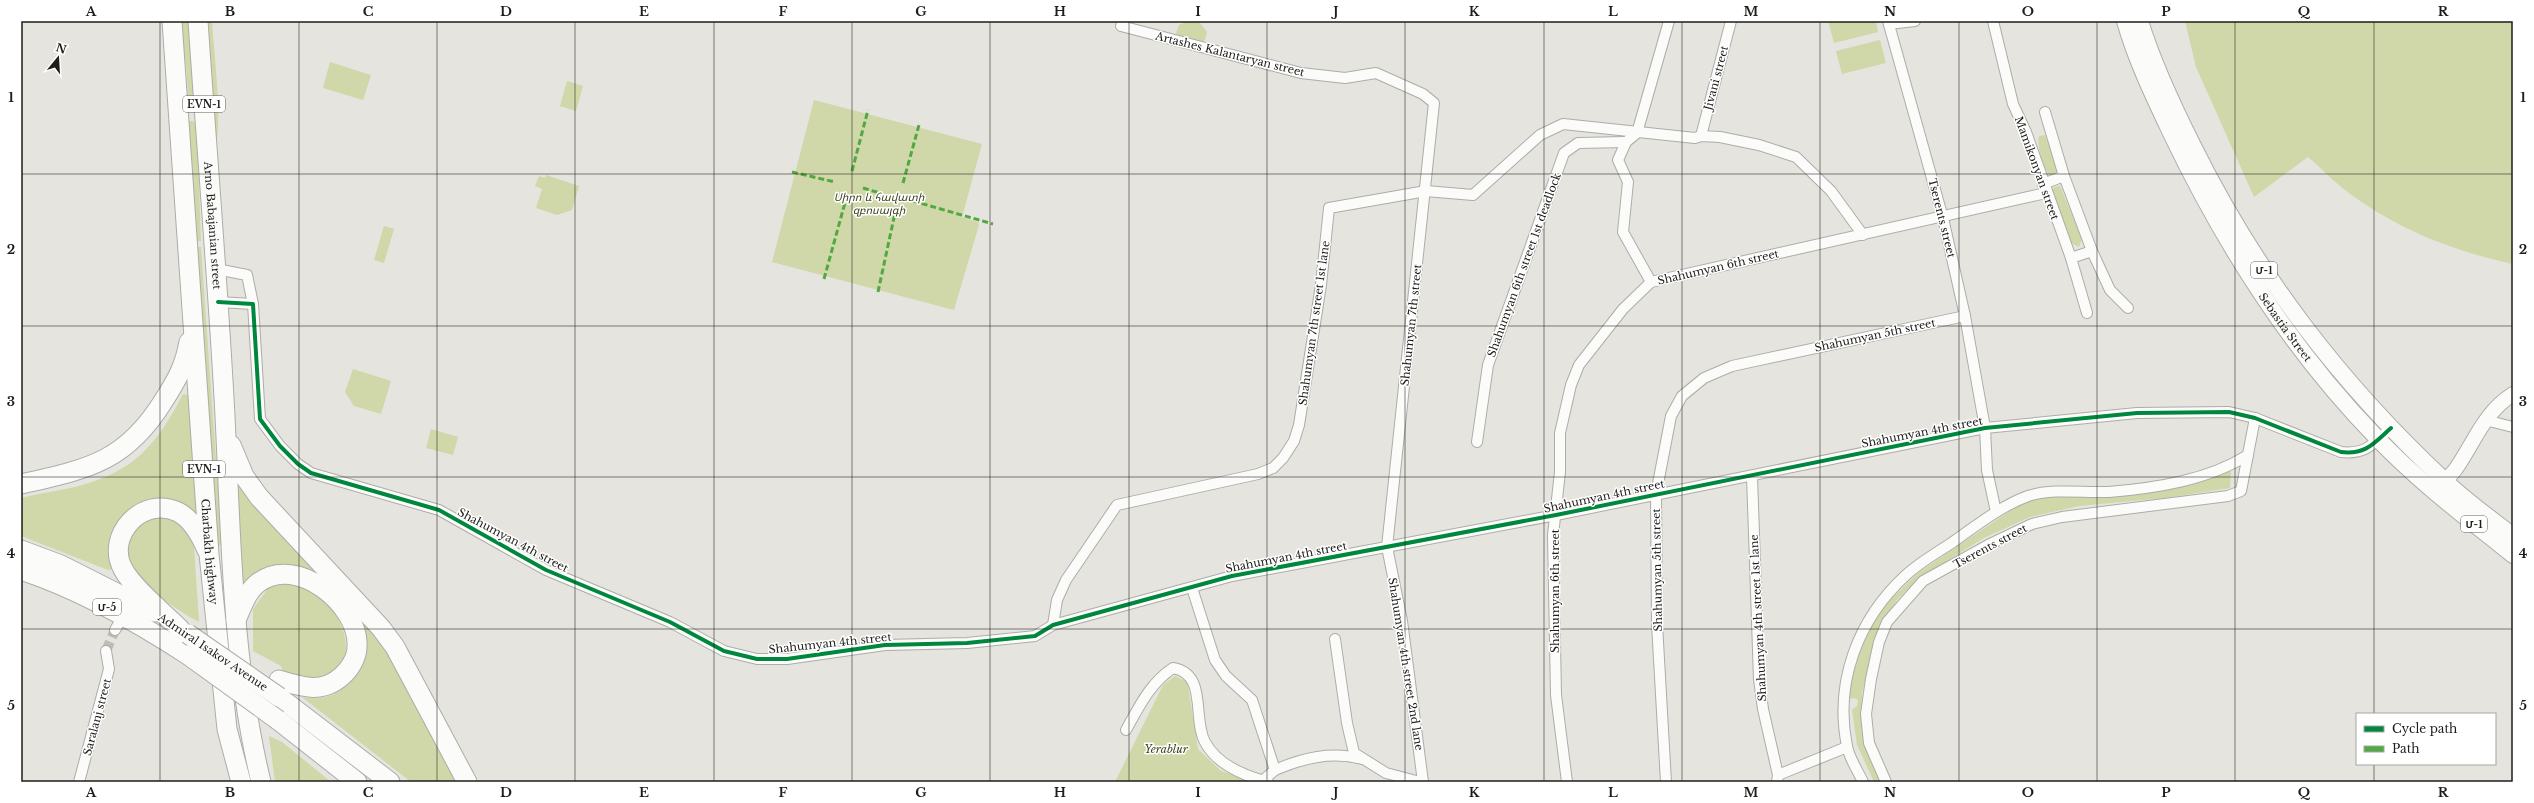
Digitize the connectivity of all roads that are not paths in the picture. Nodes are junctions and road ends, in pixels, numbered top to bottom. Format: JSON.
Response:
{"nodes":[{"id":1,"x":172,"y":21,"type":"edge"},
{"id":2,"x":198,"y":21,"type":"edge"},
{"id":3,"x":1123,"y":21,"type":"edge"},
{"id":4,"x":1668,"y":21,"type":"edge"},
{"id":5,"x":1731,"y":21,"type":"edge"},
{"id":6,"x":1915,"y":21,"type":"edge"},
{"id":7,"x":1993,"y":21,"type":"edge"},
{"id":8,"x":2125,"y":21,"type":"edge"},
{"id":9,"x":2140,"y":21,"type":"edge"},
{"id":10,"x":1888,"y":22,"type":"edge"},
{"id":11,"x":177,"y":66,"type":"junction"},
{"id":12,"x":1434,"y":103,"type":"joint"},
{"id":13,"x":204,"y":111,"type":"junction"},
{"id":14,"x":2045,"y":112,"type":"dead end"},
{"id":15,"x":1637,"y":133,"type":"junction"},
{"id":16,"x":1701,"y":136,"type":"junction"},
{"id":17,"x":1626,"y":142,"type":"junction"},
{"id":18,"x":2064,"y":176,"type":"junction"},
{"id":19,"x":2045,"y":189,"type":"junction"},
{"id":20,"x":1426,"y":191,"type":"junction"},
{"id":21,"x":1943,"y":218,"type":"junction"},
{"id":22,"x":1863,"y":235,"type":"junction"},
{"id":23,"x":2092,"y":251,"type":"junction"},
{"id":24,"x":2071,"y":258,"type":"junction"},
{"id":25,"x":216,"y":269,"type":"junction"},
{"id":26,"x":1651,"y":282,"type":"junction"},
{"id":27,"x":218,"y":302,"type":"junction"},
{"id":28,"x":253,"y":304,"type":"junction"},
{"id":29,"x":2128,"y":308,"type":"dead end"},
{"id":30,"x":2087,"y":313,"type":"dead end"},
{"id":31,"x":1965,"y":316,"type":"junction"},
{"id":32,"x":194,"y":319,"type":"junction"},
{"id":33,"x":2513,"y":394,"type":"edge"},
{"id":34,"x":2255,"y":418,"type":"junction"},
{"id":35,"x":2485,"y":420,"type":"junction"},
{"id":36,"x":2513,"y":427,"type":"edge"},
{"id":37,"x":1985,"y":428,"type":"junction"},
{"id":38,"x":2392,"y":428,"type":"junction"},
{"id":39,"x":225,"y":431,"type":"junction"},
{"id":40,"x":2378,"y":440,"type":"junction"},
{"id":41,"x":1477,"y":442,"type":"dead end"},
{"id":42,"x":2248,"y":455,"type":"junction"},
{"id":43,"x":1752,"y":476,"type":"junction"},
{"id":44,"x":21,"y":484,"type":"edge"},
{"id":45,"x":2440,"y":487,"type":"junction"},
{"id":46,"x":1656,"y":494,"type":"junction"},
{"id":47,"x":1996,"y":512,"type":"junction"},
{"id":48,"x":1556,"y":515,"type":"junction"},
{"id":49,"x":2513,"y":536,"type":"edge"},
{"id":50,"x":1386,"y":547,"type":"junction"},
{"id":51,"x":230,"y":549,"type":"junction"},
{"id":52,"x":21,"y":550,"type":"edge"},
{"id":53,"x":209,"y":552,"type":"junction"},
{"id":54,"x":2513,"y":555,"type":"edge"},
{"id":55,"x":21,"y":570,"type":"edge"},
{"id":56,"x":1192,"y":588,"type":"junction"},
{"id":57,"x":236,"y":621,"type":"junction"},
{"id":58,"x":1053,"y":625,"type":"junction"},
{"id":59,"x":184,"y":632,"type":"junction"},
{"id":60,"x":1335,"y":639,"type":"dead end"},
{"id":61,"x":106,"y":652,"type":"tunnel mouth"},
{"id":62,"x":279,"y":688,"type":"junction"},
{"id":63,"x":1126,"y":730,"type":"dead end"},
{"id":64,"x":1847,"y":747,"type":"junction"},
{"id":65,"x":1362,"y":759,"type":"junction"},
{"id":66,"x":1274,"y":770,"type":"junction"},
{"id":67,"x":1778,"y":779,"type":"edge"},
{"id":68,"x":1265,"y":781,"type":"edge"},
{"id":69,"x":79,"y":782,"type":"edge"},
{"id":70,"x":241,"y":782,"type":"edge"},
{"id":71,"x":262,"y":782,"type":"edge"},
{"id":72,"x":356,"y":782,"type":"edge"},
{"id":73,"x":390,"y":782,"type":"edge"},
{"id":74,"x":467,"y":782,"type":"edge"},
{"id":75,"x":1420,"y":782,"type":"edge"},
{"id":76,"x":1424,"y":782,"type":"edge"},
{"id":77,"x":1567,"y":782,"type":"edge"},
{"id":78,"x":1666,"y":782,"type":"edge"},
{"id":79,"x":1863,"y":782,"type":"edge"},
{"id":80,"x":1886,"y":782,"type":"edge"}],
"edges":[{"from":1,"to":11,"type":"highway","number":"EVN-1"},
{"from":2,"to":13,"type":"highway","name":"Arno Babajanian street","number":"EVN-1"},
{"from":3,"to":12,"type":"street","name":"Artashes Kalantaryan street"},
{"from":4,"to":15,"type":"street"},
{"from":5,"to":16,"type":"street","name":"Jivani street"},
{"from":6,"to":10,"type":"street"},
{"from":7,"to":19,"type":"street","name":"Mamikonyan street"},
{"from":8,"to":40,"type":"main road","name":"Sebastia Street","number":"Մ-1"},
{"from":9,"to":38,"type":"main road","name":"Sebastia Street","number":"Մ-1"},
{"from":10,"to":21,"type":"street","name":"Tserents street"},
{"from":11,"to":13,"type":"highway"},
{"from":11,"to":32,"type":"highway","number":"EVN-1"},
{"from":12,"to":20,"type":"street","name":"Shahumyan 7th street"},
{"from":13,"to":25,"type":"highway","name":"Arno Babajanian street","number":"EVN-1"},
{"from":14,"to":18,"type":"street"},
{"from":15,"to":16,"type":"street"},
{"from":15,"to":17,"type":"street"},
{"from":15,"to":20,"type":"street","name":"Shahumyan 7th street 1st lane"},
{"from":16,"to":22,"type":"street"},
{"from":17,"to":26,"type":"street"},
{"from":17,"to":41,"type":"street","name":"Shahumyan 6th street 1st deadlock"},
{"from":18,"to":19,"type":"street","name":"Shahumyan 6th street"},
{"from":18,"to":23,"type":"street"},
{"from":19,"to":21,"type":"street","name":"Shahumyan 6th street"},
{"from":19,"to":24,"type":"street","name":"Mamikonyan street"},
{"from":20,"to":50,"type":"street","name":"Shahumyan 7th street"},
{"from":20,"to":58,"type":"street","name":"Shahumyan 7th street 1st lane"},
{"from":21,"to":22,"type":"street","name":"Shahumyan 6th street"},
{"from":21,"to":31,"type":"street","name":"Tserents street"},
{"from":22,"to":26,"type":"street","name":"Shahumyan 6th street"},
{"from":23,"to":24,"type":"street"},
{"from":23,"to":29,"type":"street"},
{"from":24,"to":30,"type":"street","name":"Mamikonyan street"},
{"from":25,"to":27,"type":"highway","name":"Arno Babajanian street","number":"EVN-1"},
{"from":25,"to":28,"type":"street","name":"Shahumyan 4th street"},
{"from":26,"to":48,"type":"street","name":"Shahumyan 6th street"},
{"from":27,"to":28,"type":"street"},
{"from":27,"to":39,"type":"highway","name":"Arno Babajanian street","number":"EVN-1"},
{"from":28,"to":58,"type":"street","name":"Shahumyan 4th street"},
{"from":31,"to":37,"type":"street","name":"Tserents street"},
{"from":31,"to":46,"type":"street","name":"Shahumyan 5th street"},
{"from":32,"to":44,"type":"highway"},
{"from":32,"to":53,"type":"highway","name":"Charbakh highway","number":"EVN-1"},
{"from":33,"to":35,"type":"street"},
{"from":34,"to":37,"type":"street","name":"Shahumyan 4th street"},
{"from":34,"to":40,"type":"street","name":"Shahumyan 4th street"},
{"from":34,"to":42,"type":"street","name":"Tserents street"},
{"from":35,"to":36,"type":"street"},
{"from":35,"to":45,"type":"street"},
{"from":37,"to":43,"type":"street","name":"Shahumyan 4th street"},
{"from":37,"to":47,"type":"street","name":"Tserents street"},
{"from":38,"to":40,"type":"street","name":"Shahumyan 4th street"},
{"from":38,"to":45,"type":"main road","name":"Sebastia Street","number":"Մ-1"},
{"from":39,"to":51,"type":"highway","name":"Charbakh highway","number":"EVN-1"},
{"from":39,"to":74,"type":"highway"},
{"from":40,"to":45,"type":"main road","name":"Sebastia Street","number":"Մ-1"},
{"from":42,"to":47,"type":"street","name":"Tserents street"},
{"from":42,"to":80,"type":"street","name":"Tserents street"},
{"from":43,"to":46,"type":"street","name":"Shahumyan 4th street"},
{"from":43,"to":67,"type":"street","name":"Shahumyan 4th street 1st lane"},
{"from":45,"to":49,"type":"main road","name":"Sebastia Street","number":"Մ-1"},
{"from":45,"to":54,"type":"main road","name":"Sebastia Street","number":"Մ-1"},
{"from":46,"to":48,"type":"street","name":"Shahumyan 4th street"},
{"from":46,"to":78,"type":"street","name":"Shahumyan 5th street"},
{"from":47,"to":64,"type":"street","name":"Tserents street"},
{"from":48,"to":50,"type":"street","name":"Shahumyan 4th street"},
{"from":48,"to":77,"type":"street","name":"Shahumyan 6th street"},
{"from":50,"to":56,"type":"street","name":"Shahumyan 4th street"},
{"from":50,"to":76,"type":"street","name":"Shahumyan 4th street 2nd lane"},
{"from":51,"to":53,"type":"highway"},
{"from":51,"to":57,"type":"highway","name":"Charbakh highway","number":"EVN-1"},
{"from":52,"to":59,"type":"highway","name":"Admiral Isakov Avenue","number":"Մ-5"},
{"from":53,"to":59,"type":"highway"},
{"from":53,"to":70,"type":"highway","name":"Charbakh highway","number":"EVN-1"},
{"from":55,"to":72,"type":"highway","name":"Admiral Isakov Avenue","number":"Մ-5","bridge":true},
{"from":56,"to":58,"type":"street","name":"Shahumyan 4th street"},
{"from":56,"to":66,"type":"street"},
{"from":57,"to":62,"type":"highway","name":"Admiral Isakov Avenue"},
{"from":57,"to":71,"type":"highway","name":"Charbakh highway","number":"EVN-1"},
{"from":59,"to":62,"type":"highway","name":"Admiral Isakov Avenue","number":"Մ-5","bridge":true},
{"from":60,"to":65,"type":"street"},
{"from":61,"to":69,"type":"street","name":"Saralanj street"},
{"from":62,"to":73,"type":"highway","name":"Admiral Isakov Avenue"},
{"from":63,"to":68,"type":"street"},
{"from":64,"to":67,"type":"street"},
{"from":64,"to":79,"type":"street","name":"Tserents street"},
{"from":65,"to":66,"type":"street"},
{"from":65,"to":75,"type":"street"},
{"from":66,"to":68,"type":"street"}]}
